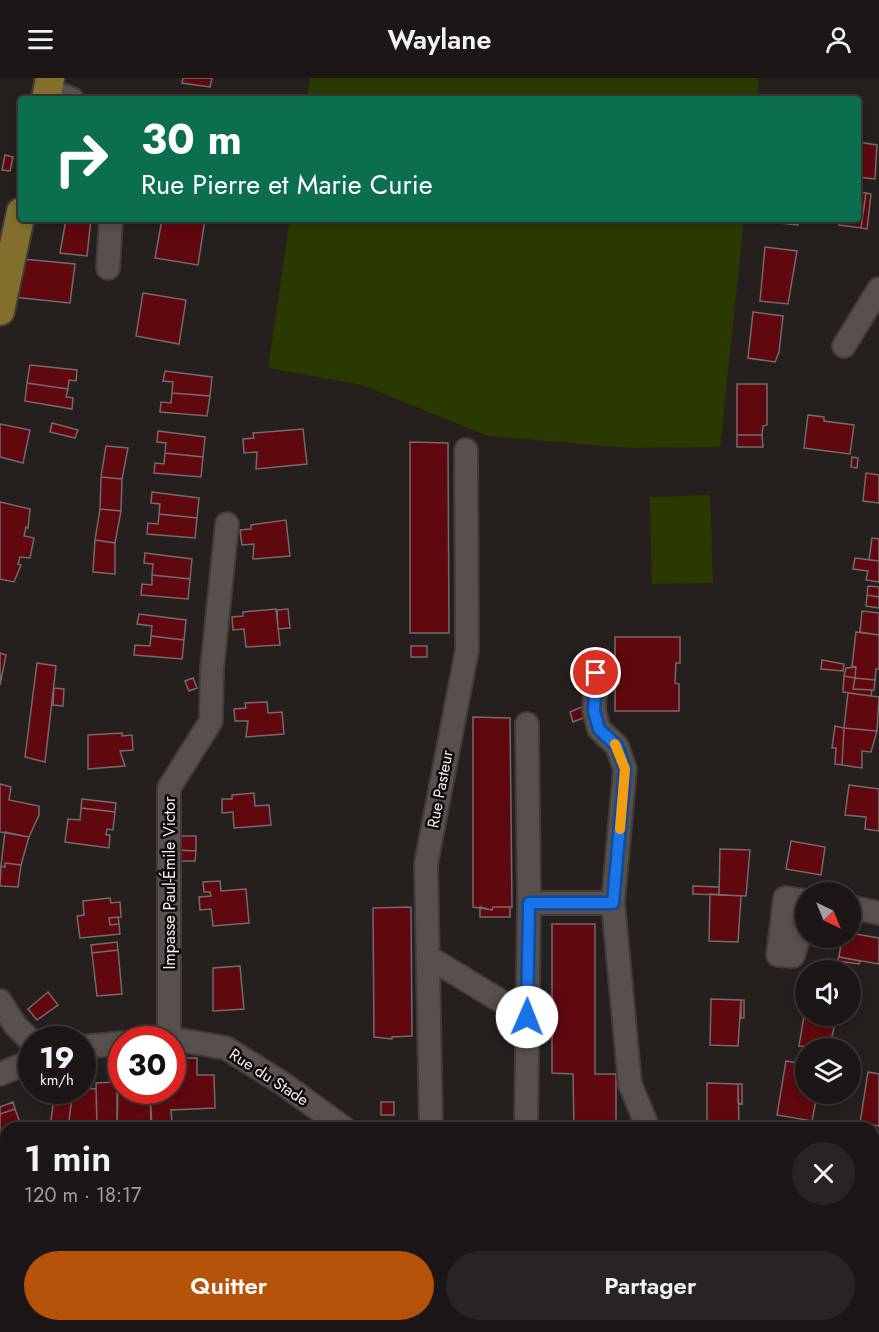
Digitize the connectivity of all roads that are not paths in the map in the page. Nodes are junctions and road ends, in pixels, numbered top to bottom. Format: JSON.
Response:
{"nodes":[{"id":1,"x":111,"y":222,"type":"edge"},
{"id":2,"x":13,"y":226,"type":"edge"},
{"id":3,"x":108,"y":268,"type":"dead end"},
{"id":4,"x":879,"y":288,"type":"edge"},
{"id":5,"x":1,"y":304,"type":"edge"},
{"id":6,"x":844,"y":346,"type":"dead end"},
{"id":7,"x":466,"y":450,"type":"dead end"},
{"id":8,"x":227,"y":524,"type":"dead end"},
{"id":9,"x":596,"y":673,"type":"dead end"},
{"id":10,"x":527,"y":724,"type":"dead end"},
{"id":11,"x":795,"y":899,"type":"edge"},
{"id":12,"x":529,"y":903,"type":"junction"},
{"id":13,"x":613,"y":903,"type":"junction"},
{"id":14,"x":861,"y":909,"type":"edge"},
{"id":15,"x":879,"y":913,"type":"edge"},
{"id":16,"x":795,"y":948,"type":"edge"},
{"id":17,"x":430,"y":958,"type":"junction"},
{"id":18,"x":0,"y":1001,"type":"edge"},
{"id":19,"x":527,"y":1017,"type":"junction"},
{"id":20,"x":160,"y":1026,"type":"edge"},
{"id":21,"x":18,"y":1028,"type":"edge"},
{"id":22,"x":186,"y":1043,"type":"edge"},
{"id":23,"x":18,"y":1067,"type":"edge"},
{"id":24,"x":0,"y":1074,"type":"edge"},
{"id":25,"x":336,"y":1122,"type":"edge"},
{"id":26,"x":431,"y":1122,"type":"edge"},
{"id":27,"x":526,"y":1122,"type":"edge"},
{"id":28,"x":646,"y":1122,"type":"edge"}],
"edges":[{"from":1,"to":3,"type":"street"},
{"from":2,"to":5,"type":"main road"},
{"from":4,"to":6,"type":"street"},
{"from":7,"to":17,"type":"street","name":"Rue Pasteur"},
{"from":8,"to":20,"type":"street","name":"Impasse Paul-Émile Victor"},
{"from":9,"to":13,"type":"street"},
{"from":10,"to":12,"type":"street"},
{"from":11,"to":16,"type":"street"},
{"from":12,"to":13,"type":"street"},
{"from":12,"to":19,"type":"street"},
{"from":13,"to":28,"type":"street"},
{"from":14,"to":15,"type":"street"},
{"from":17,"to":19,"type":"street"},
{"from":17,"to":26,"type":"street","name":"Rue Pasteur"},
{"from":18,"to":21,"type":"street"},
{"from":19,"to":27,"type":"street"},
{"from":22,"to":25,"type":"street","name":"Rue du Stade"},
{"from":23,"to":24,"type":"street"}]}
